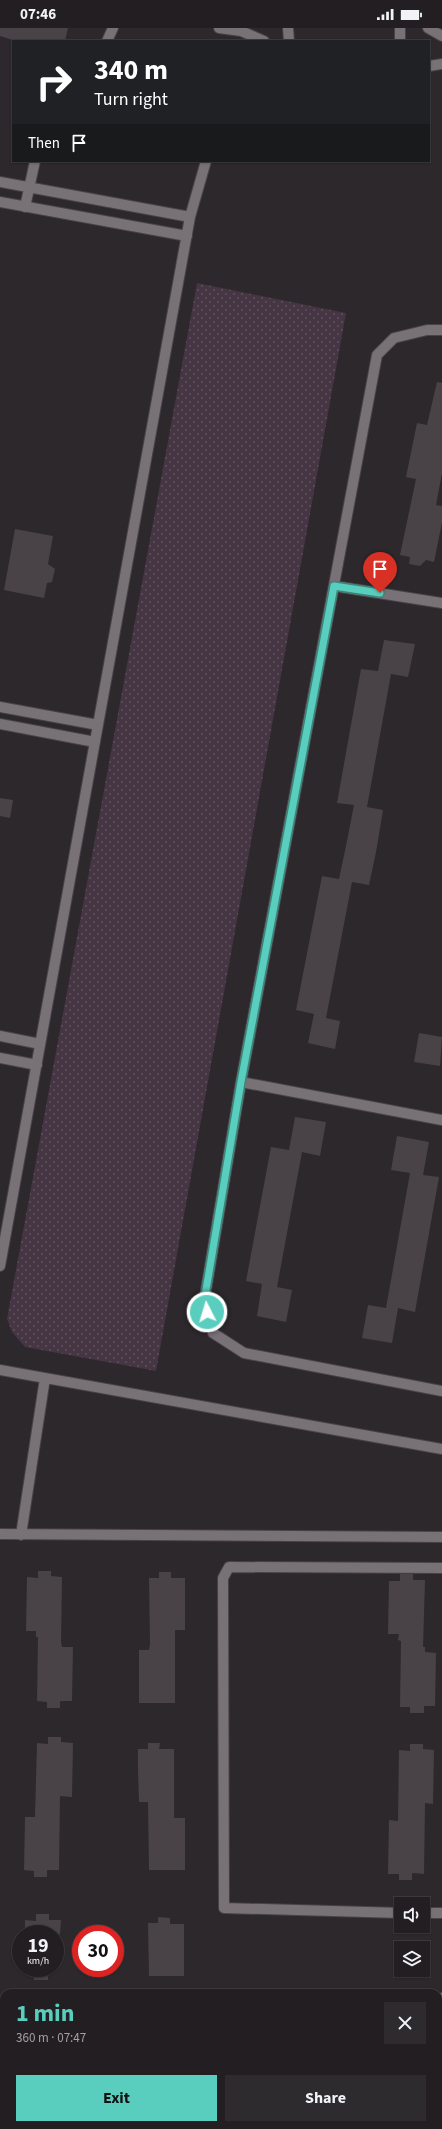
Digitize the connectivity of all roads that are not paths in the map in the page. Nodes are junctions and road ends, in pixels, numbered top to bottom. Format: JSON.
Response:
{"nodes":[{"id":1,"x":113,"y":28,"type":"edge"},
{"id":2,"x":219,"y":28,"type":"edge"},
{"id":3,"x":288,"y":28,"type":"edge"},
{"id":4,"x":400,"y":28,"type":"edge"},
{"id":5,"x":428,"y":28,"type":"edge"},
{"id":6,"x":442,"y":36,"type":"edge"},
{"id":7,"x":107,"y":40,"type":"edge"},
{"id":8,"x":262,"y":40,"type":"edge"},
{"id":9,"x":289,"y":40,"type":"edge"},
{"id":10,"x":400,"y":40,"type":"edge"},
{"id":11,"x":442,"y":64,"type":"edge"},
{"id":12,"x":430,"y":66,"type":"edge"},
{"id":13,"x":35,"y":162,"type":"edge"},
{"id":14,"x":206,"y":162,"type":"edge"},
{"id":15,"x":0,"y":182,"type":"edge"},
{"id":16,"x":29,"y":187,"type":"junction"},
{"id":17,"x":0,"y":202,"type":"edge"},
{"id":18,"x":25,"y":207,"type":"junction"},
{"id":19,"x":190,"y":216,"type":"junction"},
{"id":20,"x":187,"y":236,"type":"junction"},
{"id":21,"x":442,"y":330,"type":"edge"},
{"id":22,"x":334,"y":586,"type":"junction"},
{"id":23,"x":442,"y":603,"type":"edge"},
{"id":24,"x":0,"y":706,"type":"edge"},
{"id":25,"x":0,"y":724,"type":"edge"},
{"id":26,"x":98,"y":725,"type":"junction"},
{"id":27,"x":95,"y":742,"type":"junction"},
{"id":28,"x":0,"y":1036,"type":"edge"},
{"id":29,"x":40,"y":1044,"type":"junction"},
{"id":30,"x":0,"y":1058,"type":"edge"},
{"id":31,"x":37,"y":1065,"type":"junction"},
{"id":32,"x":241,"y":1082,"type":"junction"},
{"id":33,"x":442,"y":1120,"type":"edge"},
{"id":34,"x":0,"y":1266,"type":"edge"},
{"id":35,"x":0,"y":1370,"type":"edge"},
{"id":36,"x":45,"y":1378,"type":"junction"},
{"id":37,"x":442,"y":1391,"type":"edge"},
{"id":38,"x":442,"y":1449,"type":"edge"},
{"id":39,"x":0,"y":1534,"type":"edge"},
{"id":40,"x":21,"y":1534,"type":"junction"},
{"id":41,"x":442,"y":1537,"type":"edge"},
{"id":42,"x":442,"y":1568,"type":"edge"},
{"id":43,"x":394,"y":1913,"type":"edge"},
{"id":44,"x":430,"y":1913,"type":"edge"},
{"id":45,"x":442,"y":1913,"type":"edge"}],
"edges":[{"from":1,"to":7,"type":"street"},
{"from":2,"to":8,"type":"street"},
{"from":3,"to":9,"type":"street"},
{"from":4,"to":10,"type":"street"},
{"from":5,"to":6,"type":"street"},
{"from":11,"to":12,"type":"street"},
{"from":13,"to":16,"type":"street"},
{"from":14,"to":19,"type":"street"},
{"from":15,"to":16,"type":"street"},
{"from":16,"to":18,"type":"street"},
{"from":16,"to":19,"type":"street"},
{"from":17,"to":18,"type":"street"},
{"from":18,"to":20,"type":"street"},
{"from":19,"to":20,"type":"street"},
{"from":20,"to":26,"type":"street"},
{"from":21,"to":22,"type":"street"},
{"from":22,"to":23,"type":"street"},
{"from":22,"to":32,"type":"street"},
{"from":24,"to":26,"type":"street"},
{"from":25,"to":27,"type":"street"},
{"from":26,"to":27,"type":"street"},
{"from":27,"to":29,"type":"street"},
{"from":28,"to":29,"type":"street"},
{"from":29,"to":31,"type":"street"},
{"from":30,"to":31,"type":"street"},
{"from":31,"to":34,"type":"street"},
{"from":32,"to":33,"type":"street"},
{"from":32,"to":37,"type":"street"},
{"from":35,"to":36,"type":"street"},
{"from":36,"to":38,"type":"street"},
{"from":36,"to":40,"type":"street"},
{"from":39,"to":40,"type":"street"},
{"from":40,"to":41,"type":"street"},
{"from":42,"to":43,"type":"street"},
{"from":44,"to":45,"type":"street"}]}
